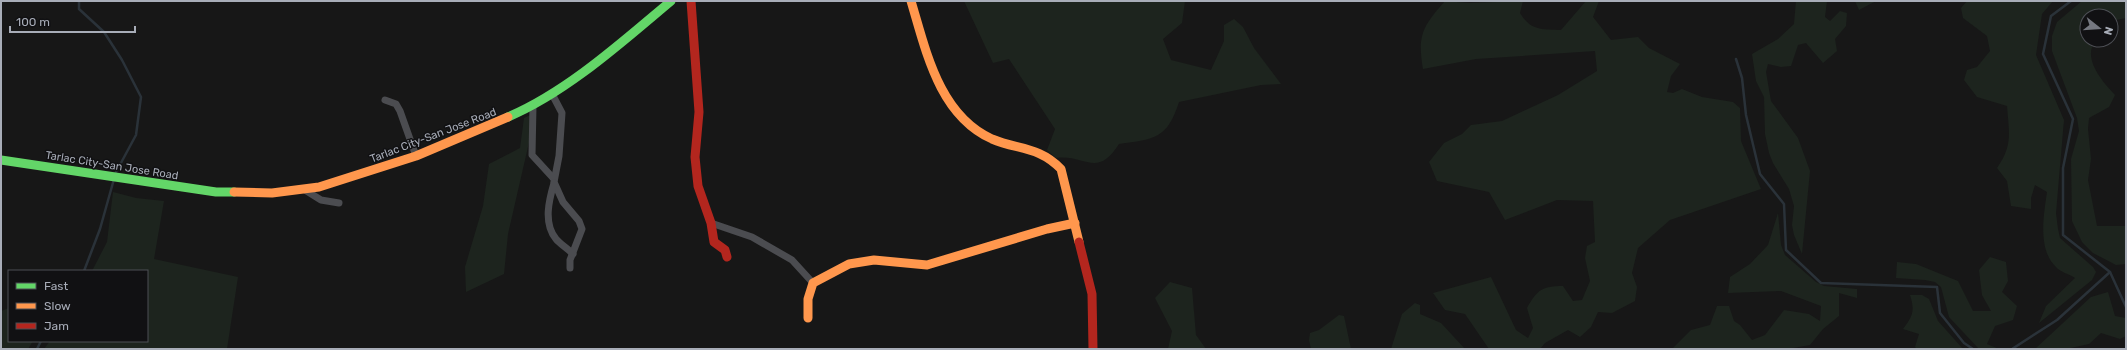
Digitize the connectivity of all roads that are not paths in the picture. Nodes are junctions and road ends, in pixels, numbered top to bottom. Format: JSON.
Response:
{"nodes":[{"id":1,"x":671,"y":1,"type":"edge"},
{"id":2,"x":690,"y":1,"type":"edge"},
{"id":3,"x":911,"y":1,"type":"edge"},
{"id":4,"x":552,"y":94,"type":"junction"},
{"id":5,"x":385,"y":100,"type":"dead end"},
{"id":6,"x":533,"y":106,"type":"junction"},
{"id":7,"x":416,"y":156,"type":"junction"},
{"id":8,"x":1,"y":160,"type":"edge"},
{"id":9,"x":554,"y":181,"type":"junction"},
{"id":10,"x":305,"y":190,"type":"junction"},
{"id":11,"x":339,"y":203,"type":"dead end"},
{"id":12,"x":711,"y":223,"type":"junction"},
{"id":13,"x":1075,"y":223,"type":"junction"},
{"id":14,"x":573,"y":254,"type":"junction"},
{"id":15,"x":726,"y":257,"type":"dead end"},
{"id":16,"x":570,"y":268,"type":"dead end"},
{"id":17,"x":813,"y":283,"type":"junction"},
{"id":18,"x":808,"y":318,"type":"dead end"},
{"id":19,"x":1093,"y":349,"type":"edge"}],
"edges":[{"from":1,"to":4,"type":"street","name":"Tarlac City-San Jose Road"},
{"from":2,"to":12,"type":"street"},
{"from":3,"to":13,"type":"street"},
{"from":4,"to":6,"type":"street","name":"Tarlac City-San Jose Road"},
{"from":4,"to":9,"type":"street"},
{"from":5,"to":7,"type":"street"},
{"from":6,"to":7,"type":"street","name":"Tarlac City-San Jose Road"},
{"from":6,"to":9,"type":"street"},
{"from":7,"to":10,"type":"street","name":"Tarlac City-San Jose Road"},
{"from":8,"to":10,"type":"street","name":"Tarlac City-San Jose Road"},
{"from":9,"to":14,"type":"street"},
{"from":9,"to":14,"type":"street"},
{"from":10,"to":11,"type":"street"},
{"from":12,"to":15,"type":"street"},
{"from":12,"to":17,"type":"street"},
{"from":13,"to":17,"type":"street"},
{"from":13,"to":19,"type":"street"},
{"from":14,"to":16,"type":"street"},
{"from":17,"to":18,"type":"street"}]}
